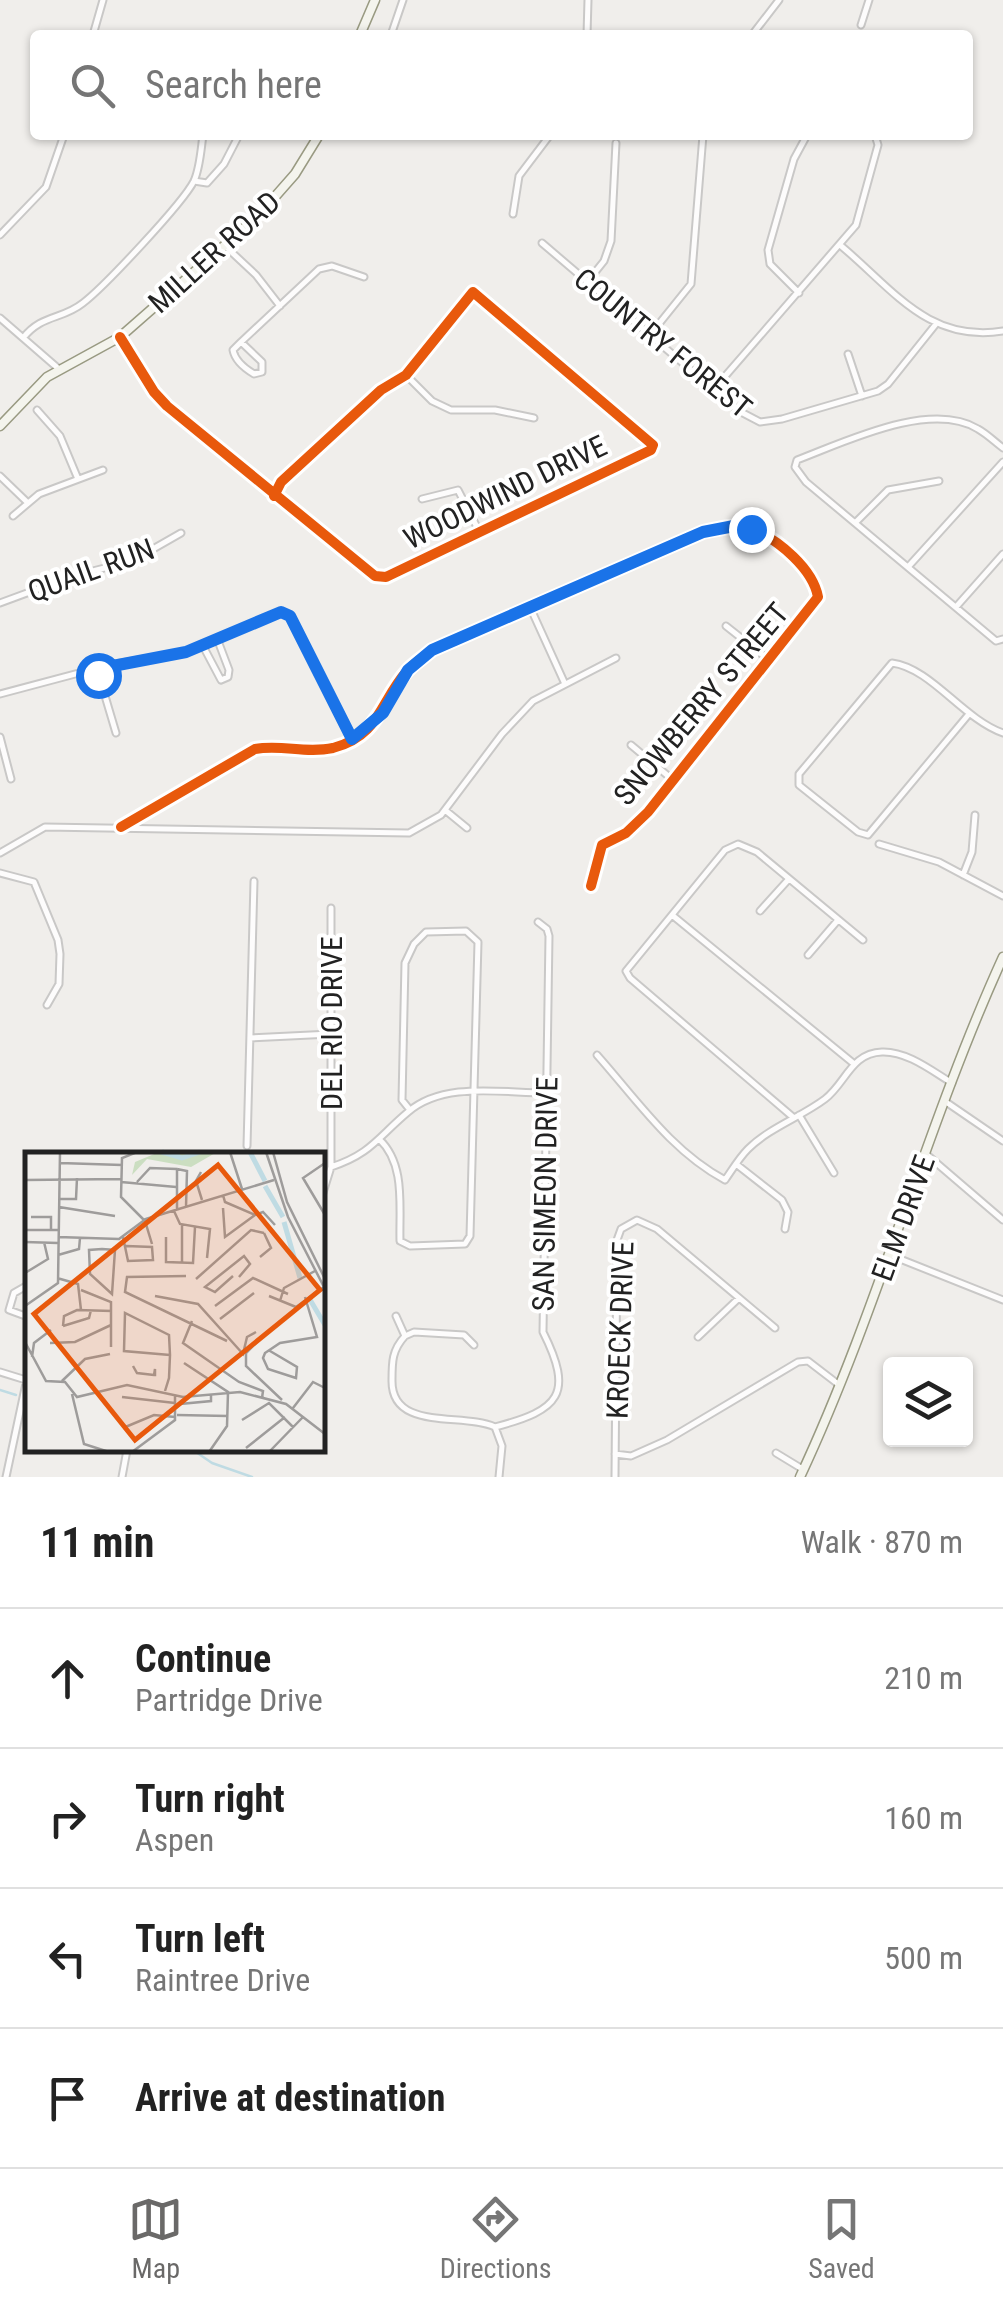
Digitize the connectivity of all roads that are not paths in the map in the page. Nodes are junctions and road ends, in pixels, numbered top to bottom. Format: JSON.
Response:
{"nodes":[{"id":1,"x":103,"y":0,"type":"edge"},
{"id":2,"x":374,"y":0,"type":"edge"},
{"id":3,"x":404,"y":0,"type":"edge"},
{"id":4,"x":588,"y":0,"type":"edge"},
{"id":5,"x":778,"y":0,"type":"edge"},
{"id":6,"x":869,"y":0,"type":"edge"},
{"id":7,"x":861,"y":25,"type":"dead end"},
{"id":8,"x":94,"y":30,"type":"edge"},
{"id":9,"x":362,"y":30,"type":"edge"},
{"id":10,"x":392,"y":30,"type":"edge"},
{"id":11,"x":587,"y":30,"type":"edge"},
{"id":12,"x":756,"y":30,"type":"edge"},
{"id":13,"x":62,"y":140,"type":"edge"},
{"id":14,"x":202,"y":140,"type":"edge"},
{"id":15,"x":236,"y":140,"type":"edge"},
{"id":16,"x":316,"y":140,"type":"edge"},
{"id":17,"x":546,"y":140,"type":"edge"},
{"id":18,"x":703,"y":140,"type":"edge"},
{"id":19,"x":804,"y":140,"type":"edge"},
{"id":20,"x":876,"y":140,"type":"edge"},
{"id":21,"x":616,"y":143,"type":"dead end"},
{"id":22,"x":194,"y":182,"type":"junction"},
{"id":23,"x":514,"y":214,"type":"dead end"},
{"id":24,"x":0,"y":234,"type":"edge"},
{"id":25,"x":542,"y":243,"type":"dead end"},
{"id":26,"x":840,"y":245,"type":"junction"},
{"id":27,"x":224,"y":246,"type":"junction"},
{"id":28,"x":364,"y":278,"type":"dead end"},
{"id":29,"x":588,"y":282,"type":"junction"},
{"id":30,"x":799,"y":293,"type":"junction"},
{"id":31,"x":280,"y":306,"type":"junction"},
{"id":32,"x":0,"y":318,"type":"edge"},
{"id":33,"x":936,"y":324,"type":"junction"},
{"id":34,"x":1003,"y":331,"type":"edge"},
{"id":35,"x":650,"y":335,"type":"junction"},
{"id":36,"x":120,"y":337,"type":"junction"},
{"id":37,"x":23,"y":338,"type":"junction"},
{"id":38,"x":241,"y":342,"type":"junction"},
{"id":39,"x":848,"y":354,"type":"dead end"},
{"id":40,"x":60,"y":370,"type":"junction"},
{"id":41,"x":406,"y":375,"type":"junction"},
{"id":42,"x":714,"y":389,"type":"junction"},
{"id":43,"x":862,"y":396,"type":"junction"},
{"id":44,"x":37,"y":410,"type":"dead end"},
{"id":45,"x":534,"y":418,"type":"dead end"},
{"id":46,"x":0,"y":426,"type":"edge"},
{"id":47,"x":1003,"y":448,"type":"edge"},
{"id":48,"x":1003,"y":462,"type":"edge"},
{"id":49,"x":104,"y":470,"type":"dead end"},
{"id":50,"x":0,"y":476,"type":"edge"},
{"id":51,"x":78,"y":479,"type":"junction"},
{"id":52,"x":939,"y":481,"type":"dead end"},
{"id":53,"x":274,"y":496,"type":"junction"},
{"id":54,"x":422,"y":499,"type":"dead end"},
{"id":55,"x":28,"y":503,"type":"junction"},
{"id":56,"x":13,"y":516,"type":"dead end"},
{"id":57,"x":856,"y":523,"type":"junction"},
{"id":58,"x":479,"y":531,"type":"junction"},
{"id":59,"x":180,"y":533,"type":"dead end"},
{"id":60,"x":1003,"y":554,"type":"edge"},
{"id":61,"x":908,"y":567,"type":"junction"},
{"id":62,"x":0,"y":603,"type":"edge"},
{"id":63,"x":530,"y":607,"type":"junction"},
{"id":64,"x":956,"y":607,"type":"junction"},
{"id":65,"x":726,"y":626,"type":"dead end"},
{"id":66,"x":1003,"y":640,"type":"edge"},
{"id":67,"x":218,"y":641,"type":"junction"},
{"id":68,"x":203,"y":646,"type":"junction"},
{"id":69,"x":616,"y":658,"type":"dead end"},
{"id":70,"x":769,"y":660,"type":"junction"},
{"id":71,"x":97,"y":669,"type":"junction"},
{"id":72,"x":564,"y":684,"type":"junction"},
{"id":73,"x":0,"y":694,"type":"edge"},
{"id":74,"x":969,"y":714,"type":"junction"},
{"id":75,"x":116,"y":733,"type":"dead end"},
{"id":76,"x":1003,"y":733,"type":"edge"},
{"id":77,"x":0,"y":737,"type":"edge"},
{"id":78,"x":352,"y":739,"type":"junction"},
{"id":79,"x":630,"y":745,"type":"dead end"},
{"id":80,"x":11,"y":779,"type":"dead end"},
{"id":81,"x":673,"y":780,"type":"junction"},
{"id":82,"x":446,"y":810,"type":"junction"},
{"id":83,"x":975,"y":815,"type":"dead end"},
{"id":84,"x":121,"y":828,"type":"junction"},
{"id":85,"x":467,"y":828,"type":"dead end"},
{"id":86,"x":879,"y":844,"type":"dead end"},
{"id":87,"x":0,"y":853,"type":"edge"},
{"id":88,"x":0,"y":874,"type":"edge"},
{"id":89,"x":963,"y":875,"type":"junction"},
{"id":90,"x":789,"y":879,"type":"junction"},
{"id":91,"x":254,"y":881,"type":"dead end"},
{"id":92,"x":591,"y":886,"type":"dead end"},
{"id":93,"x":1003,"y":896,"type":"edge"},
{"id":94,"x":331,"y":908,"type":"dead end"},
{"id":95,"x":760,"y":911,"type":"dead end"},
{"id":96,"x":672,"y":915,"type":"junction"},
{"id":97,"x":838,"y":920,"type":"junction"},
{"id":98,"x":538,"y":922,"type":"dead end"},
{"id":99,"x":862,"y":940,"type":"dead end"},
{"id":100,"x":808,"y":955,"type":"dead end"},
{"id":101,"x":1003,"y":957,"type":"edge"},
{"id":102,"x":47,"y":1005,"type":"dead end"},
{"id":103,"x":331,"y":1034,"type":"junction"},
{"id":104,"x":250,"y":1038,"type":"junction"},
{"id":105,"x":597,"y":1055,"type":"dead end"},
{"id":106,"x":854,"y":1063,"type":"junction"},
{"id":107,"x":952,"y":1083,"type":"junction"},
{"id":108,"x":475,"y":1093,"type":"junction"},
{"id":109,"x":546,"y":1093,"type":"junction"},
{"id":110,"x":946,"y":1102,"type":"junction"},
{"id":111,"x":410,"y":1110,"type":"junction"},
{"id":112,"x":796,"y":1117,"type":"junction"},
{"id":113,"x":380,"y":1139,"type":"junction"},
{"id":114,"x":1003,"y":1140,"type":"edge"},
{"id":115,"x":247,"y":1146,"type":"dead end"},
{"id":116,"x":926,"y":1154,"type":"junction"},
{"id":117,"x":736,"y":1164,"type":"junction"},
{"id":118,"x":332,"y":1166,"type":"junction"},
{"id":119,"x":834,"y":1172,"type":"dead end"},
{"id":120,"x":325,"y":1187,"type":"edge"},
{"id":121,"x":1003,"y":1220,"type":"edge"},
{"id":122,"x":785,"y":1230,"type":"dead end"},
{"id":123,"x":890,"y":1255,"type":"junction"},
{"id":124,"x":25,"y":1286,"type":"edge"},
{"id":125,"x":739,"y":1298,"type":"junction"},
{"id":126,"x":1003,"y":1300,"type":"edge"},
{"id":127,"x":25,"y":1316,"type":"edge"},
{"id":128,"x":396,"y":1316,"type":"dead end"},
{"id":129,"x":775,"y":1328,"type":"dead end"},
{"id":130,"x":404,"y":1336,"type":"junction"},
{"id":131,"x":698,"y":1337,"type":"dead end"},
{"id":132,"x":474,"y":1345,"type":"dead end"},
{"id":133,"x":0,"y":1372,"type":"edge"},
{"id":134,"x":25,"y":1377,"type":"edge"},
{"id":135,"x":838,"y":1384,"type":"junction"},
{"id":136,"x":25,"y":1387,"type":"edge"},
{"id":137,"x":496,"y":1427,"type":"junction"},
{"id":138,"x":127,"y":1452,"type":"edge"},
{"id":139,"x":776,"y":1453,"type":"dead end"},
{"id":140,"x":615,"y":1454,"type":"junction"},
{"id":141,"x":802,"y":1473,"type":"edge"},
{"id":142,"x":6,"y":1477,"type":"edge"},
{"id":143,"x":122,"y":1477,"type":"edge"},
{"id":144,"x":498,"y":1477,"type":"edge"},
{"id":145,"x":614,"y":1477,"type":"edge"}],
"edges":[{"from":1,"to":8,"type":"street"},
{"from":2,"to":9,"type":"street"},
{"from":3,"to":10,"type":"street"},
{"from":4,"to":11,"type":"street"},
{"from":5,"to":12,"type":"street"},
{"from":6,"to":7,"type":"street"},
{"from":13,"to":24,"type":"street"},
{"from":14,"to":22,"type":"street"},
{"from":15,"to":22,"type":"street"},
{"from":16,"to":27,"type":"street","name":"MILLER ROAD"},
{"from":17,"to":23,"type":"street"},
{"from":18,"to":35,"type":"street"},
{"from":19,"to":30,"type":"street"},
{"from":20,"to":26,"type":"street"},
{"from":21,"to":29,"type":"street"},
{"from":22,"to":37,"type":"street"},
{"from":25,"to":29,"type":"street","name":"COUNTRY FOREST"},
{"from":26,"to":30,"type":"street"},
{"from":26,"to":33,"type":"street"},
{"from":27,"to":31,"type":"street"},
{"from":27,"to":36,"type":"street","name":"MILLER ROAD"},
{"from":28,"to":31,"type":"street"},
{"from":29,"to":35,"type":"street","name":"COUNTRY FOREST"},
{"from":30,"to":42,"type":"street"},
{"from":31,"to":38,"type":"street"},
{"from":32,"to":37,"type":"street"},
{"from":33,"to":34,"type":"street"},
{"from":33,"to":43,"type":"street","name":"COUNTRY FOREST"},
{"from":35,"to":42,"type":"street","name":"COUNTRY FOREST"},
{"from":36,"to":40,"type":"street","name":"MILLER ROAD"},
{"from":36,"to":53,"type":"street"},
{"from":37,"to":40,"type":"street"},
{"from":38,"to":38,"type":"street"},
{"from":39,"to":43,"type":"street"},
{"from":40,"to":46,"type":"street","name":"MILLER ROAD"},
{"from":41,"to":45,"type":"street"},
{"from":41,"to":53,"type":"street"},
{"from":41,"to":58,"type":"street","name":"WOODWIND DRIVE"},
{"from":42,"to":43,"type":"street","name":"COUNTRY FOREST"},
{"from":44,"to":51,"type":"street"},
{"from":47,"to":57,"type":"street"},
{"from":48,"to":61,"type":"street"},
{"from":49,"to":51,"type":"street"},
{"from":50,"to":55,"type":"street"},
{"from":51,"to":55,"type":"street"},
{"from":52,"to":57,"type":"street"},
{"from":53,"to":58,"type":"street","name":"WOODWIND DRIVE"},
{"from":54,"to":58,"type":"street"},
{"from":55,"to":56,"type":"street"},
{"from":57,"to":61,"type":"street"},
{"from":59,"to":62,"type":"street","name":"QUAIL RUN"},
{"from":60,"to":64,"type":"street"},
{"from":61,"to":64,"type":"street"},
{"from":63,"to":70,"type":"street","name":"SNOWBERRY STREET"},
{"from":63,"to":72,"type":"street"},
{"from":63,"to":78,"type":"street"},
{"from":64,"to":66,"type":"street"},
{"from":65,"to":70,"type":"street"},
{"from":67,"to":68,"type":"street"},
{"from":67,"to":68,"type":"street"},
{"from":67,"to":78,"type":"street"},
{"from":68,"to":71,"type":"street"},
{"from":69,"to":72,"type":"street"},
{"from":70,"to":81,"type":"street","name":"SNOWBERRY STREET"},
{"from":71,"to":73,"type":"street"},
{"from":71,"to":75,"type":"street"},
{"from":72,"to":82,"type":"street"},
{"from":74,"to":74,"type":"street"},
{"from":74,"to":76,"type":"street"},
{"from":77,"to":80,"type":"street"},
{"from":78,"to":84,"type":"street"},
{"from":79,"to":81,"type":"street"},
{"from":81,"to":92,"type":"street","name":"SNOWBERRY STREET"},
{"from":82,"to":84,"type":"street"},
{"from":82,"to":85,"type":"street"},
{"from":83,"to":89,"type":"street"},
{"from":84,"to":87,"type":"street"},
{"from":86,"to":89,"type":"street"},
{"from":88,"to":102,"type":"street"},
{"from":89,"to":93,"type":"street"},
{"from":90,"to":95,"type":"street"},
{"from":90,"to":96,"type":"street"},
{"from":90,"to":97,"type":"street"},
{"from":91,"to":104,"type":"street"},
{"from":94,"to":103,"type":"street","name":"DEL RIO DRIVE"},
{"from":96,"to":106,"type":"street"},
{"from":96,"to":112,"type":"street"},
{"from":97,"to":99,"type":"street"},
{"from":97,"to":100,"type":"street"},
{"from":98,"to":109,"type":"street","name":"SAN SIMEON DRIVE"},
{"from":101,"to":107,"type":"street","name":"ELM DRIVE"},
{"from":103,"to":104,"type":"street"},
{"from":103,"to":118,"type":"street","name":"DEL RIO DRIVE"},
{"from":104,"to":115,"type":"street"},
{"from":105,"to":117,"type":"street"},
{"from":106,"to":107,"type":"street"},
{"from":106,"to":112,"type":"street"},
{"from":107,"to":110,"type":"street","name":"ELM DRIVE"},
{"from":108,"to":109,"type":"street"},
{"from":108,"to":111,"type":"street"},
{"from":108,"to":111,"type":"street"},
{"from":108,"to":113,"type":"street"},
{"from":109,"to":137,"type":"street","name":"SAN SIMEON DRIVE"},
{"from":110,"to":114,"type":"street"},
{"from":110,"to":116,"type":"street","name":"ELM DRIVE"},
{"from":111,"to":113,"type":"street"},
{"from":112,"to":117,"type":"street"},
{"from":112,"to":119,"type":"street"},
{"from":113,"to":118,"type":"street"},
{"from":116,"to":121,"type":"street"},
{"from":116,"to":123,"type":"street","name":"ELM DRIVE"},
{"from":117,"to":122,"type":"street"},
{"from":118,"to":120,"type":"street","name":"DEL RIO DRIVE"},
{"from":123,"to":126,"type":"street"},
{"from":123,"to":135,"type":"street","name":"ELM DRIVE"},
{"from":124,"to":127,"type":"street"},
{"from":125,"to":129,"type":"street"},
{"from":125,"to":131,"type":"street"},
{"from":125,"to":140,"type":"street","name":"KROECK DRIVE"},
{"from":128,"to":130,"type":"street"},
{"from":130,"to":132,"type":"street"},
{"from":130,"to":137,"type":"street"},
{"from":133,"to":134,"type":"street"},
{"from":135,"to":140,"type":"street","name":"KROECK DRIVE"},
{"from":135,"to":141,"type":"street","name":"ELM DRIVE"},
{"from":136,"to":142,"type":"street"},
{"from":137,"to":144,"type":"street"},
{"from":138,"to":143,"type":"street"},
{"from":139,"to":141,"type":"street"},
{"from":140,"to":145,"type":"street"}]}
